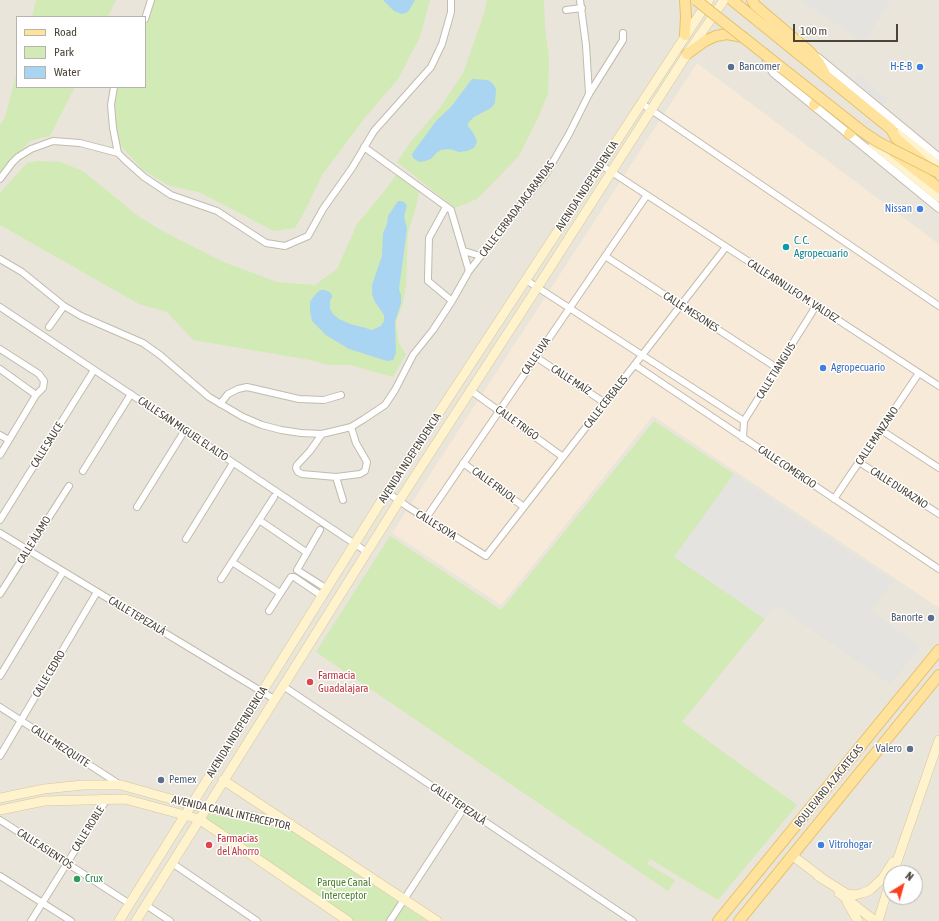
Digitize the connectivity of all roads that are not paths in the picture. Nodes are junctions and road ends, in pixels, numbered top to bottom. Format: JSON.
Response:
{"nodes":[{"id":1,"x":152,"y":0,"type":"edge"},
{"id":2,"x":452,"y":0,"type":"edge"},
{"id":3,"x":580,"y":0,"type":"edge"},
{"id":4,"x":685,"y":0,"type":"edge"},
{"id":5,"x":696,"y":0,"type":"edge"},
{"id":6,"x":724,"y":0,"type":"edge"},
{"id":7,"x":727,"y":0,"type":"edge"},
{"id":8,"x":732,"y":0,"type":"edge"},
{"id":9,"x":752,"y":0,"type":"edge"},
{"id":10,"x":706,"y":1,"type":"edge"},
{"id":11,"x":582,"y":8,"type":"junction"},
{"id":12,"x":566,"y":10,"type":"dead end"},
{"id":13,"x":717,"y":12,"type":"junction"},
{"id":14,"x":146,"y":16,"type":"edge"},
{"id":15,"x":623,"y":33,"type":"dead end"},
{"id":16,"x":685,"y":35,"type":"junction"},
{"id":17,"x":754,"y":42,"type":"junction"},
{"id":18,"x":810,"y":52,"type":"junction"},
{"id":19,"x":687,"y":54,"type":"junction"},
{"id":20,"x":825,"y":76,"type":"junction"},
{"id":21,"x":114,"y":88,"type":"edge"},
{"id":22,"x":589,"y":94,"type":"junction"},
{"id":23,"x":640,"y":104,"type":"junction"},
{"id":24,"x":652,"y":111,"type":"junction"},
{"id":25,"x":852,"y":130,"type":"junction"},
{"id":26,"x":887,"y":139,"type":"junction"},
{"id":27,"x":364,"y":147,"type":"junction"},
{"id":28,"x":118,"y":153,"type":"junction"},
{"id":29,"x":939,"y":158,"type":"edge"},
{"id":30,"x":600,"y":165,"type":"junction"},
{"id":31,"x":939,"y":166,"type":"edge"},
{"id":32,"x":612,"y":172,"type":"junction"},
{"id":33,"x":939,"y":174,"type":"edge"},
{"id":34,"x":910,"y":178,"type":"junction"},
{"id":35,"x":0,"y":179,"type":"edge"},
{"id":36,"x":939,"y":188,"type":"edge"},
{"id":37,"x":647,"y":195,"type":"junction"},
{"id":38,"x":939,"y":197,"type":"edge"},
{"id":39,"x":446,"y":207,"type":"junction"},
{"id":40,"x":939,"y":208,"type":"edge"},
{"id":41,"x":726,"y":247,"type":"junction"},
{"id":42,"x":464,"y":251,"type":"junction"},
{"id":43,"x":480,"y":256,"type":"junction"},
{"id":44,"x":605,"y":256,"type":"junction"},
{"id":45,"x":0,"y":259,"type":"edge"},
{"id":46,"x":469,"y":271,"type":"junction"},
{"id":47,"x":526,"y":280,"type":"junction"},
{"id":48,"x":537,"y":288,"type":"junction"},
{"id":49,"x":452,"y":301,"type":"junction"},
{"id":50,"x":681,"y":305,"type":"junction"},
{"id":51,"x":64,"y":306,"type":"junction"},
{"id":52,"x":816,"y":306,"type":"junction"},
{"id":53,"x":939,"y":306,"type":"edge"},
{"id":54,"x":0,"y":307,"type":"edge"},
{"id":55,"x":569,"y":308,"type":"junction"},
{"id":56,"x":49,"y":327,"type":"dead end"},
{"id":57,"x":0,"y":350,"type":"edge"},
{"id":58,"x":642,"y":356,"type":"junction"},
{"id":59,"x":536,"y":357,"type":"junction"},
{"id":60,"x":635,"y":365,"type":"junction"},
{"id":61,"x":777,"y":368,"type":"junction"},
{"id":62,"x":0,"y":369,"type":"edge"},
{"id":63,"x":94,"y":370,"type":"junction"},
{"id":64,"x":919,"y":373,"type":"junction"},
{"id":65,"x":939,"y":386,"type":"edge"},
{"id":66,"x":470,"y":390,"type":"junction"},
{"id":67,"x":130,"y":394,"type":"junction"},
{"id":68,"x":36,"y":395,"type":"junction"},
{"id":69,"x":341,"y":395,"type":"dead end"},
{"id":70,"x":606,"y":403,"type":"junction"},
{"id":71,"x":220,"y":404,"type":"junction"},
{"id":72,"x":499,"y":410,"type":"junction"},
{"id":73,"x":744,"y":421,"type":"junction"},
{"id":74,"x":351,"y":427,"type":"junction"},
{"id":75,"x":185,"y":430,"type":"junction"},
{"id":76,"x":880,"y":430,"type":"junction"},
{"id":77,"x":322,"y":434,"type":"junction"},
{"id":78,"x":0,"y":435,"type":"edge"},
{"id":79,"x":743,"y":438,"type":"junction"},
{"id":80,"x":9,"y":440,"type":"junction"},
{"id":81,"x":0,"y":455,"type":"edge"},
{"id":82,"x":563,"y":457,"type":"junction"},
{"id":83,"x":859,"y":462,"type":"junction"},
{"id":84,"x":233,"y":463,"type":"junction"},
{"id":85,"x":463,"y":463,"type":"junction"},
{"id":86,"x":939,"y":468,"type":"edge"},
{"id":87,"x":83,"y":471,"type":"dead end"},
{"id":88,"x":336,"y":477,"type":"junction"},
{"id":89,"x":69,"y":486,"type":"dead end"},
{"id":90,"x":387,"y":492,"type":"junction"},
{"id":91,"x":274,"y":496,"type":"dead end"},
{"id":92,"x":834,"y":499,"type":"junction"},
{"id":93,"x":343,"y":500,"type":"dead end"},
{"id":94,"x":399,"y":500,"type":"junction"},
{"id":95,"x":137,"y":507,"type":"dead end"},
{"id":96,"x":524,"y":508,"type":"junction"},
{"id":97,"x":939,"y":514,"type":"edge"},
{"id":98,"x":426,"y":518,"type":"junction"},
{"id":99,"x":0,"y":520,"type":"edge"},
{"id":100,"x":259,"y":520,"type":"junction"},
{"id":101,"x":320,"y":530,"type":"dead end"},
{"id":102,"x":0,"y":533,"type":"edge"},
{"id":103,"x":186,"y":539,"type":"dead end"},
{"id":104,"x":355,"y":544,"type":"junction"},
{"id":105,"x":28,"y":550,"type":"junction"},
{"id":106,"x":306,"y":552,"type":"junction"},
{"id":107,"x":366,"y":552,"type":"junction"},
{"id":108,"x":486,"y":556,"type":"joint"},
{"id":109,"x":232,"y":562,"type":"junction"},
{"id":110,"x":939,"y":569,"type":"edge"},
{"id":111,"x":64,"y":572,"type":"junction"},
{"id":112,"x":221,"y":578,"type":"dead end"},
{"id":113,"x":97,"y":592,"type":"junction"},
{"id":114,"x":280,"y":593,"type":"junction"},
{"id":115,"x":325,"y":593,"type":"junction"},
{"id":116,"x":0,"y":594,"type":"edge"},
{"id":117,"x":269,"y":611,"type":"dead end"},
{"id":118,"x":939,"y":650,"type":"edge"},
{"id":119,"x":939,"y":675,"type":"edge"},
{"id":120,"x":0,"y":676,"type":"edge"},
{"id":121,"x":283,"y":686,"type":"junction"},
{"id":122,"x":262,"y":692,"type":"junction"},
{"id":123,"x":274,"y":699,"type":"junction"},
{"id":124,"x":0,"y":707,"type":"edge"},
{"id":125,"x":21,"y":721,"type":"junction"},
{"id":126,"x":939,"y":740,"type":"edge"},
{"id":127,"x":0,"y":756,"type":"edge"},
{"id":128,"x":223,"y":780,"type":"junction"},
{"id":129,"x":121,"y":785,"type":"junction"},
{"id":130,"x":0,"y":798,"type":"edge"},
{"id":131,"x":107,"y":799,"type":"junction"},
{"id":132,"x":192,"y":805,"type":"junction"},
{"id":133,"x":206,"y":808,"type":"junction"},
{"id":134,"x":464,"y":808,"type":"junction"},
{"id":135,"x":0,"y":810,"type":"edge"},
{"id":136,"x":185,"y":816,"type":"junction"},
{"id":137,"x":0,"y":820,"type":"edge"},
{"id":138,"x":199,"y":820,"type":"junction"},
{"id":139,"x":292,"y":824,"type":"junction"},
{"id":140,"x":792,"y":831,"type":"junction"},
{"id":141,"x":900,"y":849,"type":"junction"},
{"id":142,"x":793,"y":856,"type":"junction"},
{"id":143,"x":172,"y":863,"type":"junction"},
{"id":144,"x":67,"y":864,"type":"junction"},
{"id":145,"x":895,"y":865,"type":"edge"},
{"id":146,"x":0,"y":876,"type":"edge"},
{"id":147,"x":818,"y":876,"type":"junction"},
{"id":148,"x":835,"y":889,"type":"junction"},
{"id":149,"x":405,"y":899,"type":"junction"},
{"id":150,"x":883,"y":901,"type":"edge"},
{"id":151,"x":42,"y":903,"type":"junction"},
{"id":152,"x":130,"y":904,"type":"junction"},
{"id":153,"x":146,"y":905,"type":"junction"},
{"id":154,"x":31,"y":921,"type":"edge"},
{"id":155,"x":71,"y":921,"type":"edge"},
{"id":156,"x":119,"y":921,"type":"edge"},
{"id":157,"x":136,"y":921,"type":"edge"},
{"id":158,"x":170,"y":921,"type":"edge"},
{"id":159,"x":257,"y":921,"type":"edge"},
{"id":160,"x":348,"y":921,"type":"edge"},
{"id":161,"x":390,"y":921,"type":"edge"},
{"id":162,"x":437,"y":921,"type":"edge"},
{"id":163,"x":633,"y":921,"type":"edge"},
{"id":164,"x":718,"y":921,"type":"edge"},
{"id":165,"x":739,"y":921,"type":"edge"},
{"id":166,"x":858,"y":921,"type":"edge"},
{"id":167,"x":876,"y":921,"type":"edge"}],
"edges":[{"from":1,"to":14,"type":"street"},
{"from":2,"to":27,"type":"street"},
{"from":3,"to":11,"type":"street","name":"CALLE CERRADA JACARANDAS"},
{"from":4,"to":16,"type":"main road"},
{"from":5,"to":33,"type":"main road","bridge":true},
{"from":6,"to":13,"type":"main road","name":"AVENIDA INDEPENDENCIA"},
{"from":7,"to":26,"type":"main road"},
{"from":8,"to":20,"type":"main road"},
{"from":9,"to":18,"type":"main road"},
{"from":10,"to":13,"type":"main road"},
{"from":10,"to":16,"type":"main road","name":"AVENIDA INDEPENDENCIA"},
{"from":10,"to":26,"type":"main road"},
{"from":11,"to":12,"type":"street"},
{"from":11,"to":22,"type":"street","name":"CALLE CERRADA JACARANDAS"},
{"from":13,"to":17,"type":"main road"},
{"from":13,"to":19,"type":"main road","name":"AVENIDA INDEPENDENCIA"},
{"from":15,"to":22,"type":"street"},
{"from":16,"to":23,"type":"main road","name":"AVENIDA INDEPENDENCIA"},
{"from":17,"to":19,"type":"main road"},
{"from":17,"to":25,"type":"main road"},
{"from":18,"to":20,"type":"main road"},
{"from":18,"to":29,"type":"street"},
{"from":19,"to":24,"type":"main road","name":"AVENIDA INDEPENDENCIA"},
{"from":20,"to":26,"type":"main road"},
{"from":21,"to":28,"type":"street"},
{"from":22,"to":43,"type":"street","name":"CALLE CERRADA JACARANDAS"},
{"from":23,"to":24,"type":"street"},
{"from":23,"to":30,"type":"main road","name":"AVENIDA INDEPENDENCIA"},
{"from":24,"to":32,"type":"main road","name":"AVENIDA INDEPENDENCIA"},
{"from":24,"to":53,"type":"street"},
{"from":25,"to":26,"type":"main road"},
{"from":25,"to":34,"type":"street"},
{"from":26,"to":31,"type":"main road"},
{"from":26,"to":33,"type":"main road","bridge":true},
{"from":26,"to":34,"type":"main road"},
{"from":26,"to":36,"type":"main road","bridge":true},
{"from":27,"to":28,"type":"street"},
{"from":27,"to":39,"type":"street"},
{"from":28,"to":35,"type":"street"},
{"from":30,"to":32,"type":"street","name":"CALLE ARNULFO M. VALDEZ"},
{"from":30,"to":47,"type":"main road","name":"AVENIDA INDEPENDENCIA"},
{"from":32,"to":37,"type":"street","name":"CALLE ARNULFO M. VALDEZ"},
{"from":32,"to":48,"type":"main road","name":"AVENIDA INDEPENDENCIA"},
{"from":34,"to":38,"type":"main road"},
{"from":34,"to":40,"type":"street"},
{"from":37,"to":41,"type":"street","name":"CALLE ARNULFO M. VALDEZ"},
{"from":37,"to":44,"type":"street","name":"CALLE UVA"},
{"from":39,"to":42,"type":"street"},
{"from":39,"to":49,"type":"street"},
{"from":41,"to":50,"type":"street","name":"CALLE CEREALES"},
{"from":41,"to":52,"type":"street","name":"CALLE ARNULFO M. VALDEZ"},
{"from":42,"to":43,"type":"street"},
{"from":42,"to":46,"type":"street"},
{"from":43,"to":46,"type":"street","name":"CALLE CERRADA JACARANDAS"},
{"from":44,"to":50,"type":"street","name":"CALLE MESONES"},
{"from":44,"to":55,"type":"street","name":"CALLE UVA"},
{"from":45,"to":51,"type":"street","name":"CALLE CERRADA JACARANDAS"},
{"from":46,"to":49,"type":"street","name":"CALLE CERRADA JACARANDAS"},
{"from":47,"to":48,"type":"street"},
{"from":47,"to":90,"type":"main road","name":"AVENIDA INDEPENDENCIA"},
{"from":48,"to":55,"type":"street"},
{"from":48,"to":66,"type":"main road","name":"AVENIDA INDEPENDENCIA"},
{"from":49,"to":74,"type":"street","name":"CALLE CERRADA JACARANDAS"},
{"from":50,"to":58,"type":"street","name":"CALLE CEREALES"},
{"from":50,"to":61,"type":"street","name":"CALLE MESONES"},
{"from":51,"to":56,"type":"street"},
{"from":51,"to":71,"type":"street","name":"CALLE CERRADA JACARANDAS"},
{"from":52,"to":61,"type":"street","name":"CALLE TIANGUIS"},
{"from":52,"to":64,"type":"street","name":"CALLE ARNULFO M. VALDEZ"},
{"from":54,"to":63,"type":"street","name":"CALLE SAN MIGUEL EL ALTO"},
{"from":55,"to":58,"type":"street"},
{"from":55,"to":59,"type":"street","name":"CALLE UVA"},
{"from":57,"to":68,"type":"street"},
{"from":58,"to":60,"type":"street","name":"CALLE CEREALES"},
{"from":58,"to":73,"type":"street"},
{"from":59,"to":70,"type":"street","name":"CALLE MAÍZ"},
{"from":59,"to":72,"type":"street","name":"CALLE UVA"},
{"from":60,"to":70,"type":"street","name":"CALLE CEREALES"},
{"from":60,"to":79,"type":"street","name":"CALLE COMERCIO"},
{"from":61,"to":73,"type":"street","name":"CALLE TIANGUIS"},
{"from":62,"to":68,"type":"street"},
{"from":63,"to":67,"type":"street","name":"CALLE SAN MIGUEL EL ALTO"},
{"from":63,"to":99,"type":"street","name":"CALLE SAUCE"},
{"from":64,"to":65,"type":"street","name":"CALLE ARNULFO M. VALDEZ"},
{"from":64,"to":76,"type":"street","name":"CALLE MANZANO"},
{"from":66,"to":72,"type":"street","name":"CALLE TRIGO"},
{"from":66,"to":94,"type":"main road","name":"AVENIDA INDEPENDENCIA"},
{"from":67,"to":75,"type":"street","name":"CALLE SAN MIGUEL EL ALTO"},
{"from":67,"to":87,"type":"street"},
{"from":68,"to":80,"type":"street"},
{"from":69,"to":71,"type":"street"},
{"from":70,"to":82,"type":"street","name":"CALLE CEREALES"},
{"from":71,"to":77,"type":"street","name":"CALLE CERRADA JACARANDAS"},
{"from":72,"to":82,"type":"street","name":"CALLE TRIGO"},
{"from":72,"to":85,"type":"street","name":"CALLE UVA"},
{"from":73,"to":79,"type":"street","name":"CALLE TIANGUIS"},
{"from":74,"to":77,"type":"street","name":"CALLE CERRADA JACARANDAS"},
{"from":74,"to":88,"type":"street"},
{"from":75,"to":84,"type":"street","name":"CALLE SAN MIGUEL EL ALTO"},
{"from":75,"to":95,"type":"street"},
{"from":76,"to":83,"type":"street","name":"CALLE MANZANO"},
{"from":76,"to":86,"type":"street"},
{"from":77,"to":88,"type":"street"},
{"from":78,"to":80,"type":"street"},
{"from":79,"to":92,"type":"street","name":"CALLE COMERCIO"},
{"from":80,"to":81,"type":"street"},
{"from":82,"to":96,"type":"street","name":"CALLE CEREALES"},
{"from":83,"to":92,"type":"street","name":"CALLE MANZANO"},
{"from":83,"to":97,"type":"street","name":"CALLE DURAZNO"},
{"from":84,"to":103,"type":"street"},
{"from":84,"to":104,"type":"street","name":"CALLE SAN MIGUEL EL ALTO"},
{"from":85,"to":96,"type":"street","name":"CALLE FRIJOL"},
{"from":85,"to":98,"type":"street","name":"CALLE UVA"},
{"from":88,"to":93,"type":"street"},
{"from":89,"to":105,"type":"street","name":"CALLE ÁLAMO"},
{"from":90,"to":94,"type":"street","name":"CALLE SOYA"},
{"from":90,"to":104,"type":"main road","name":"AVENIDA INDEPENDENCIA"},
{"from":91,"to":100,"type":"street"},
{"from":92,"to":110,"type":"street","name":"CALLE COMERCIO"},
{"from":94,"to":98,"type":"street","name":"CALLE SOYA"},
{"from":94,"to":107,"type":"main road","name":"AVENIDA INDEPENDENCIA"},
{"from":96,"to":108,"type":"street","name":"CALLE CEREALES"},
{"from":98,"to":108,"type":"street","name":"CALLE SOYA"},
{"from":100,"to":106,"type":"street"},
{"from":100,"to":109,"type":"street"},
{"from":101,"to":106,"type":"street"},
{"from":102,"to":105,"type":"street","name":"CALLE TEPEZALÁ"},
{"from":104,"to":107,"type":"street","name":"CALLE SAN MIGUEL EL ALTO"},
{"from":104,"to":115,"type":"main road","name":"AVENIDA INDEPENDENCIA"},
{"from":105,"to":111,"type":"street","name":"CALLE TEPEZALÁ"},
{"from":105,"to":116,"type":"street","name":"CALLE ÁLAMO"},
{"from":106,"to":115,"type":"street"},
{"from":107,"to":121,"type":"main road","name":"AVENIDA INDEPENDENCIA"},
{"from":109,"to":112,"type":"street"},
{"from":109,"to":114,"type":"street"},
{"from":111,"to":113,"type":"street","name":"CALLE TEPEZALÁ"},
{"from":111,"to":120,"type":"street"},
{"from":113,"to":122,"type":"street","name":"CALLE TEPEZALÁ"},
{"from":113,"to":125,"type":"street","name":"CALLE CEDRO"},
{"from":114,"to":115,"type":"street"},
{"from":114,"to":117,"type":"street"},
{"from":115,"to":122,"type":"main road","name":"AVENIDA INDEPENDENCIA"},
{"from":118,"to":140,"type":"main road","name":"BOULEVARD A ZACATECAS"},
{"from":119,"to":142,"type":"main road","name":"BOULEVARD A ZACATECAS"},
{"from":121,"to":123,"type":"main road","name":"AVENIDA INDEPENDENCIA"},
{"from":121,"to":134,"type":"street","name":"CALLE TEPEZALÁ"},
{"from":122,"to":123,"type":"street","name":"CALLE TEPEZALÁ"},
{"from":122,"to":132,"type":"main road","name":"AVENIDA INDEPENDENCIA"},
{"from":123,"to":128,"type":"main road","name":"AVENIDA INDEPENDENCIA"},
{"from":124,"to":125,"type":"street","name":"CALLE MEZQUITE"},
{"from":125,"to":127,"type":"street","name":"CALLE CEDRO"},
{"from":125,"to":129,"type":"street","name":"CALLE MEZQUITE"},
{"from":126,"to":141,"type":"main road"},
{"from":128,"to":133,"type":"main road","name":"AVENIDA INDEPENDENCIA"},
{"from":128,"to":139,"type":"main road"},
{"from":129,"to":130,"type":"main road","name":"AVENIDA CANAL INTERCEPTOR"},
{"from":129,"to":132,"type":"main road","name":"AVENIDA CANAL INTERCEPTOR"},
{"from":131,"to":135,"type":"main road","name":"AVENIDA CANAL INTERCEPTOR"},
{"from":131,"to":136,"type":"main road","name":"AVENIDA CANAL INTERCEPTOR"},
{"from":131,"to":144,"type":"street","name":"CALLE ROBLE"},
{"from":132,"to":133,"type":"main road","name":"AVENIDA CANAL INTERCEPTOR"},
{"from":132,"to":136,"type":"main road","name":"AVENIDA INDEPENDENCIA"},
{"from":133,"to":138,"type":"main road","name":"AVENIDA INDEPENDENCIA"},
{"from":133,"to":139,"type":"main road","name":"AVENIDA CANAL INTERCEPTOR"},
{"from":134,"to":149,"type":"street"},
{"from":134,"to":163,"type":"street","name":"CALLE TEPEZALÁ"},
{"from":136,"to":138,"type":"main road","name":"AVENIDA CANAL INTERCEPTOR"},
{"from":136,"to":152,"type":"main road","name":"AVENIDA INDEPENDENCIA"},
{"from":137,"to":144,"type":"street","name":"CALLE ASIENTOS"},
{"from":138,"to":143,"type":"main road","name":"AVENIDA INDEPENDENCIA"},
{"from":138,"to":160,"type":"main road","name":"AVENIDA CANAL INTERCEPTOR"},
{"from":139,"to":149,"type":"main road","name":"AVENIDA CANAL INTERCEPTOR"},
{"from":140,"to":142,"type":"main road"},
{"from":140,"to":164,"type":"main road","name":"BOULEVARD A ZACATECAS"},
{"from":141,"to":145,"type":"main road"},
{"from":141,"to":147,"type":"main road"},
{"from":142,"to":147,"type":"main road"},
{"from":142,"to":165,"type":"main road","name":"BOULEVARD A ZACATECAS"},
{"from":143,"to":153,"type":"main road","name":"AVENIDA INDEPENDENCIA"},
{"from":143,"to":159,"type":"street"},
{"from":144,"to":151,"type":"street","name":"CALLE ROBLE"},
{"from":144,"to":152,"type":"street","name":"CALLE ASIENTOS"},
{"from":146,"to":151,"type":"street"},
{"from":147,"to":148,"type":"main road"},
{"from":148,"to":166,"type":"main road"},
{"from":148,"to":167,"type":"main road"},
{"from":149,"to":161,"type":"street"},
{"from":149,"to":162,"type":"main road","name":"AVENIDA CANAL INTERCEPTOR"},
{"from":150,"to":167,"type":"main road"},
{"from":151,"to":154,"type":"street","name":"CALLE ROBLE"},
{"from":151,"to":155,"type":"street"},
{"from":152,"to":156,"type":"main road","name":"AVENIDA INDEPENDENCIA"},
{"from":153,"to":157,"type":"main road","name":"AVENIDA INDEPENDENCIA"},
{"from":153,"to":158,"type":"street"}]}
